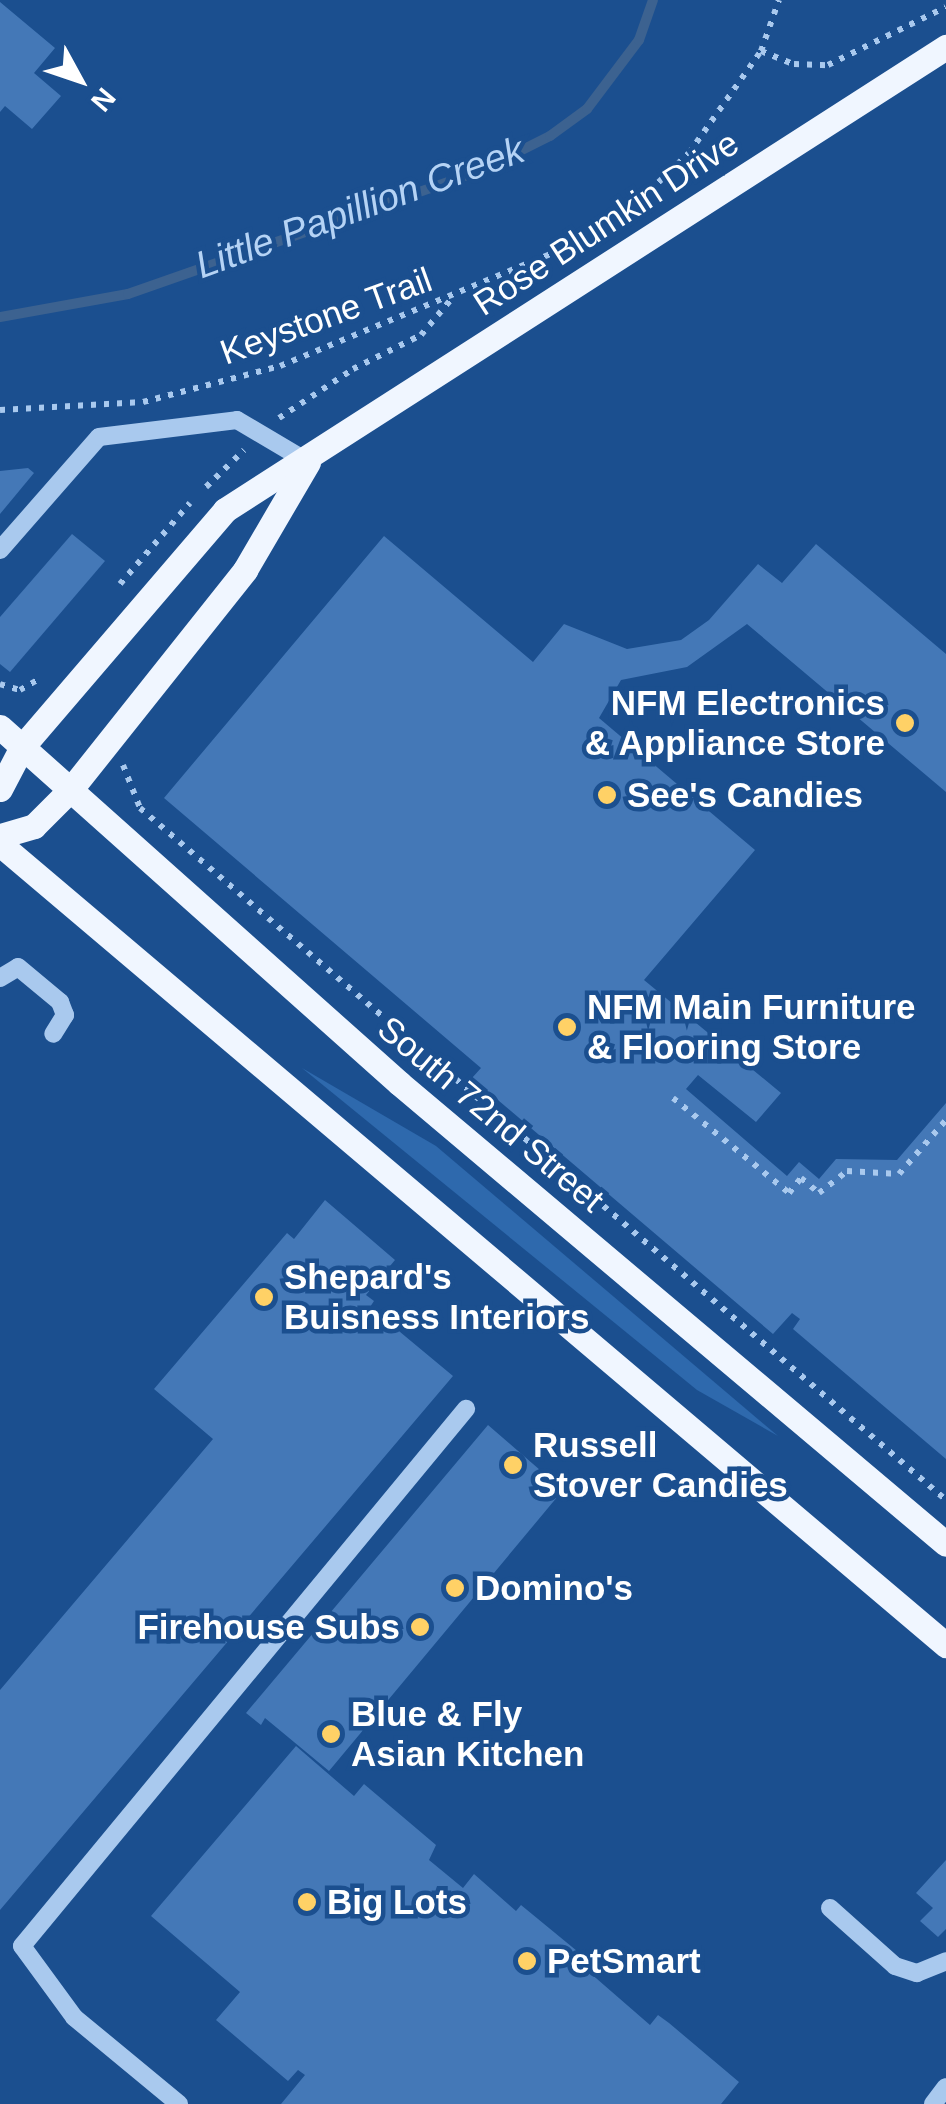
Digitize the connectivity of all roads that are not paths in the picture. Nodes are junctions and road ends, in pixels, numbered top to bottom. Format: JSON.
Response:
{"nodes":[{"id":1,"x":946,"y":47,"type":"edge"},
{"id":2,"x":308,"y":462,"type":"junction"},
{"id":3,"x":0,"y":550,"type":"edge"},
{"id":4,"x":0,"y":727,"type":"edge"},
{"id":5,"x":22,"y":746,"type":"junction"},
{"id":6,"x":0,"y":788,"type":"edge"},
{"id":7,"x":71,"y":790,"type":"junction"},
{"id":8,"x":0,"y":836,"type":"edge"},
{"id":9,"x":0,"y":844,"type":"edge"},
{"id":10,"x":0,"y":978,"type":"edge"},
{"id":11,"x":54,"y":1034,"type":"dead end"},
{"id":12,"x":466,"y":1409,"type":"dead end"},
{"id":13,"x":946,"y":1544,"type":"edge"},
{"id":14,"x":946,"y":1645,"type":"edge"},
{"id":15,"x":830,"y":1908,"type":"dead end"},
{"id":16,"x":946,"y":1961,"type":"edge"},
{"id":17,"x":946,"y":2087,"type":"edge"},
{"id":18,"x":179,"y":2104,"type":"edge"},
{"id":19,"x":932,"y":2104,"type":"edge"}],
"edges":[{"from":1,"to":2,"type":"main road","name":"Rose Blumkin Drive"},
{"from":2,"to":3,"type":"lane"},
{"from":2,"to":5,"type":"main road","name":"Rose Blumkin Drive"},
{"from":2,"to":7,"type":"main road","name":"Rose Blumkin Drive"},
{"from":4,"to":5,"type":"main road","name":"South 72nd Street"},
{"from":5,"to":6,"type":"main road","name":"Rose Blumkin Drive"},
{"from":5,"to":7,"type":"main road","name":"South 72nd Street"},
{"from":7,"to":8,"type":"main road","name":"Rose Blumkin Drive"},
{"from":7,"to":13,"type":"main road","name":"South 72nd Street"},
{"from":9,"to":14,"type":"main road"},
{"from":10,"to":11,"type":"lane"},
{"from":12,"to":18,"type":"lane"},
{"from":15,"to":16,"type":"lane"},
{"from":17,"to":19,"type":"lane"}]}
